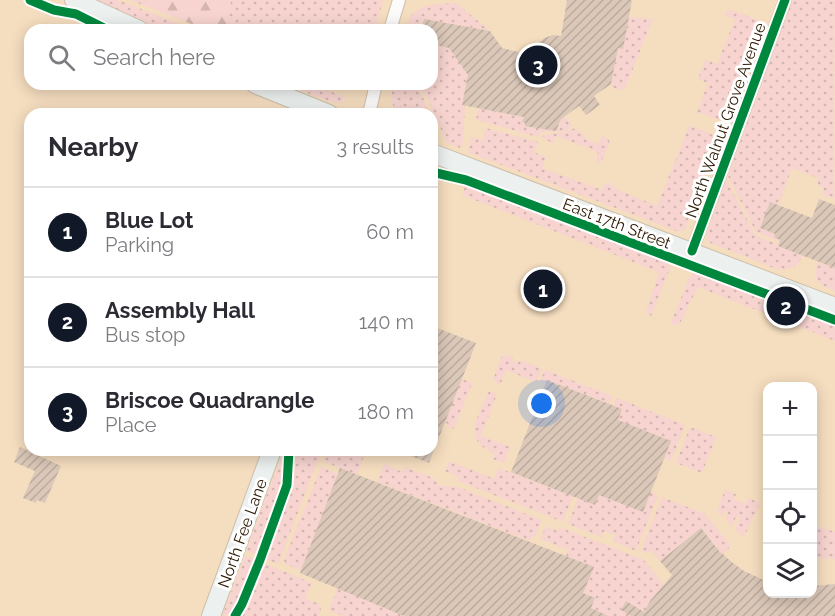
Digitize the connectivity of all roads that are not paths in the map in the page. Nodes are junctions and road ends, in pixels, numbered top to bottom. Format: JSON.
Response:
{"nodes":[{"id":1,"x":74,"y":0,"type":"edge"},
{"id":2,"x":399,"y":0,"type":"edge"},
{"id":3,"x":785,"y":0,"type":"edge"},
{"id":4,"x":126,"y":24,"type":"edge"},
{"id":5,"x":392,"y":24,"type":"edge"},
{"id":6,"x":270,"y":90,"type":"edge"},
{"id":7,"x":375,"y":90,"type":"edge"},
{"id":8,"x":314,"y":108,"type":"edge"},
{"id":9,"x":370,"y":108,"type":"edge"},
{"id":10,"x":438,"y":155,"type":"edge"},
{"id":11,"x":692,"y":251,"type":"junction"},
{"id":12,"x":835,"y":307,"type":"edge"},
{"id":13,"x":270,"y":456,"type":"edge"},
{"id":14,"x":211,"y":616,"type":"edge"}],
"edges":[{"from":1,"to":4,"type":"main road"},
{"from":2,"to":5,"type":"street"},
{"from":3,"to":11,"type":"street","name":"North Walnut Grove Avenue"},
{"from":6,"to":8,"type":"main road"},
{"from":7,"to":9,"type":"street"},
{"from":10,"to":11,"type":"main road","name":"East 17th Street"},
{"from":11,"to":12,"type":"main road","name":"East 17th Street"},
{"from":13,"to":14,"type":"main road","name":"North Fee Lane"}]}
